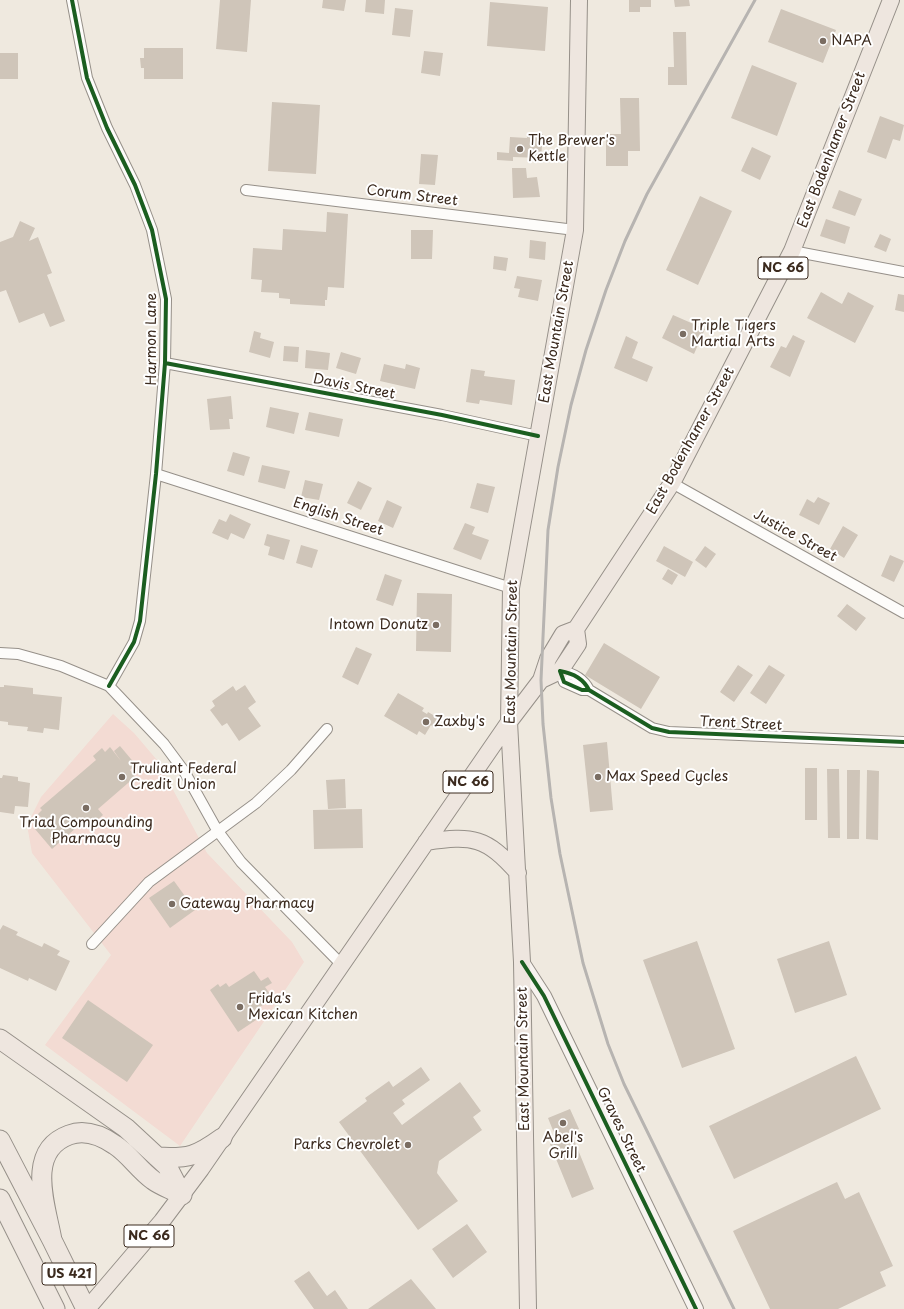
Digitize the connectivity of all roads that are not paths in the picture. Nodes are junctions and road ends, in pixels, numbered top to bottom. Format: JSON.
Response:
{"nodes":[{"id":1,"x":72,"y":0,"type":"edge"},
{"id":2,"x":579,"y":0,"type":"edge"},
{"id":3,"x":891,"y":0,"type":"edge"},
{"id":4,"x":246,"y":190,"type":"dead end"},
{"id":5,"x":575,"y":230,"type":"junction"},
{"id":6,"x":792,"y":251,"type":"junction"},
{"id":7,"x":904,"y":272,"type":"edge"},
{"id":8,"x":165,"y":363,"type":"junction"},
{"id":9,"x":538,"y":436,"type":"junction"},
{"id":10,"x":156,"y":474,"type":"junction"},
{"id":11,"x":672,"y":482,"type":"junction"},
{"id":12,"x":511,"y":588,"type":"junction"},
{"id":13,"x":904,"y":613,"type":"edge"},
{"id":14,"x":576,"y":630,"type":"junction"},
{"id":15,"x":0,"y":653,"type":"edge"},
{"id":16,"x":560,"y":671,"type":"junction"},
{"id":17,"x":542,"y":680,"type":"junction"},
{"id":18,"x":109,"y":686,"type":"junction"},
{"id":19,"x":510,"y":722,"type":"junction"},
{"id":20,"x":327,"y":729,"type":"dead end"},
{"id":21,"x":904,"y":742,"type":"edge"},
{"id":22,"x":217,"y":830,"type":"junction"},
{"id":23,"x":426,"y":842,"type":"junction"},
{"id":24,"x":518,"y":873,"type":"junction"},
{"id":25,"x":92,"y":944,"type":"dead end"},
{"id":26,"x":522,"y":962,"type":"junction"},
{"id":27,"x":342,"y":965,"type":"junction"},
{"id":28,"x":0,"y":1039,"type":"edge"},
{"id":29,"x":222,"y":1138,"type":"junction"},
{"id":30,"x":0,"y":1140,"type":"edge"},
{"id":31,"x":157,"y":1157,"type":"junction"},
{"id":32,"x":182,"y":1195,"type":"junction"},
{"id":33,"x":0,"y":1199,"type":"edge"},
{"id":34,"x":52,"y":1240,"type":"junction"},
{"id":35,"x":55,"y":1309,"type":"edge"},
{"id":36,"x":86,"y":1309,"type":"edge"},
{"id":37,"x":528,"y":1309,"type":"edge"},
{"id":38,"x":696,"y":1309,"type":"edge"}],
"edges":[{"from":1,"to":8,"type":"street","name":"Harmon Lane"},
{"from":2,"to":5,"type":"main road","name":"East Mountain Street"},
{"from":3,"to":6,"type":"main road","name":"East Bodenhamer Street","number":"NC 66"},
{"from":4,"to":5,"type":"street","name":"Corum Street"},
{"from":5,"to":9,"type":"main road","name":"East Mountain Street"},
{"from":6,"to":7,"type":"street"},
{"from":6,"to":11,"type":"main road","name":"East Bodenhamer Street","number":"NC 66"},
{"from":8,"to":9,"type":"street","name":"Davis Street"},
{"from":8,"to":10,"type":"street","name":"Harmon Lane"},
{"from":9,"to":12,"type":"main road","name":"East Mountain Street"},
{"from":10,"to":12,"type":"street","name":"English Street"},
{"from":10,"to":18,"type":"street","name":"Harmon Lane"},
{"from":11,"to":13,"type":"street","name":"Justice Street"},
{"from":11,"to":14,"type":"main road","name":"East Bodenhamer Street","number":"NC 66"},
{"from":12,"to":19,"type":"main road","name":"East Mountain Street"},
{"from":14,"to":16,"type":"main road","name":"East Bodenhamer Street","number":"NC 66"},
{"from":14,"to":17,"type":"main road","name":"East Bodenhamer Street","number":"NC 66"},
{"from":15,"to":18,"type":"street"},
{"from":16,"to":17,"type":"main road","name":"East Bodenhamer Street","number":"NC 66"},
{"from":16,"to":21,"type":"street","name":"Trent Street"},
{"from":17,"to":19,"type":"main road","name":"East Bodenhamer Street","number":"NC 66"},
{"from":18,"to":22,"type":"street"},
{"from":19,"to":23,"type":"main road","number":"NC 66"},
{"from":19,"to":24,"type":"main road","name":"East Mountain Street"},
{"from":20,"to":22,"type":"street"},
{"from":22,"to":25,"type":"street"},
{"from":22,"to":27,"type":"street"},
{"from":23,"to":24,"type":"main road"},
{"from":23,"to":27,"type":"main road","number":"NC 66"},
{"from":24,"to":26,"type":"main road","name":"East Mountain Street"},
{"from":26,"to":37,"type":"main road","name":"East Mountain Street"},
{"from":26,"to":38,"type":"street","name":"Graves Street"},
{"from":27,"to":29,"type":"main road","number":"NC 66"},
{"from":28,"to":31,"type":"highway"},
{"from":29,"to":31,"type":"highway"},
{"from":29,"to":32,"type":"main road","number":"NC 66"},
{"from":30,"to":34,"type":"highway","number":"US 421"},
{"from":31,"to":32,"type":"highway"},
{"from":32,"to":34,"type":"highway"},
{"from":32,"to":36,"type":"main road","number":"NC 66"},
{"from":33,"to":35,"type":"highway","number":"US 421"},
{"from":34,"to":36,"type":"highway","number":"US 421"}]}
